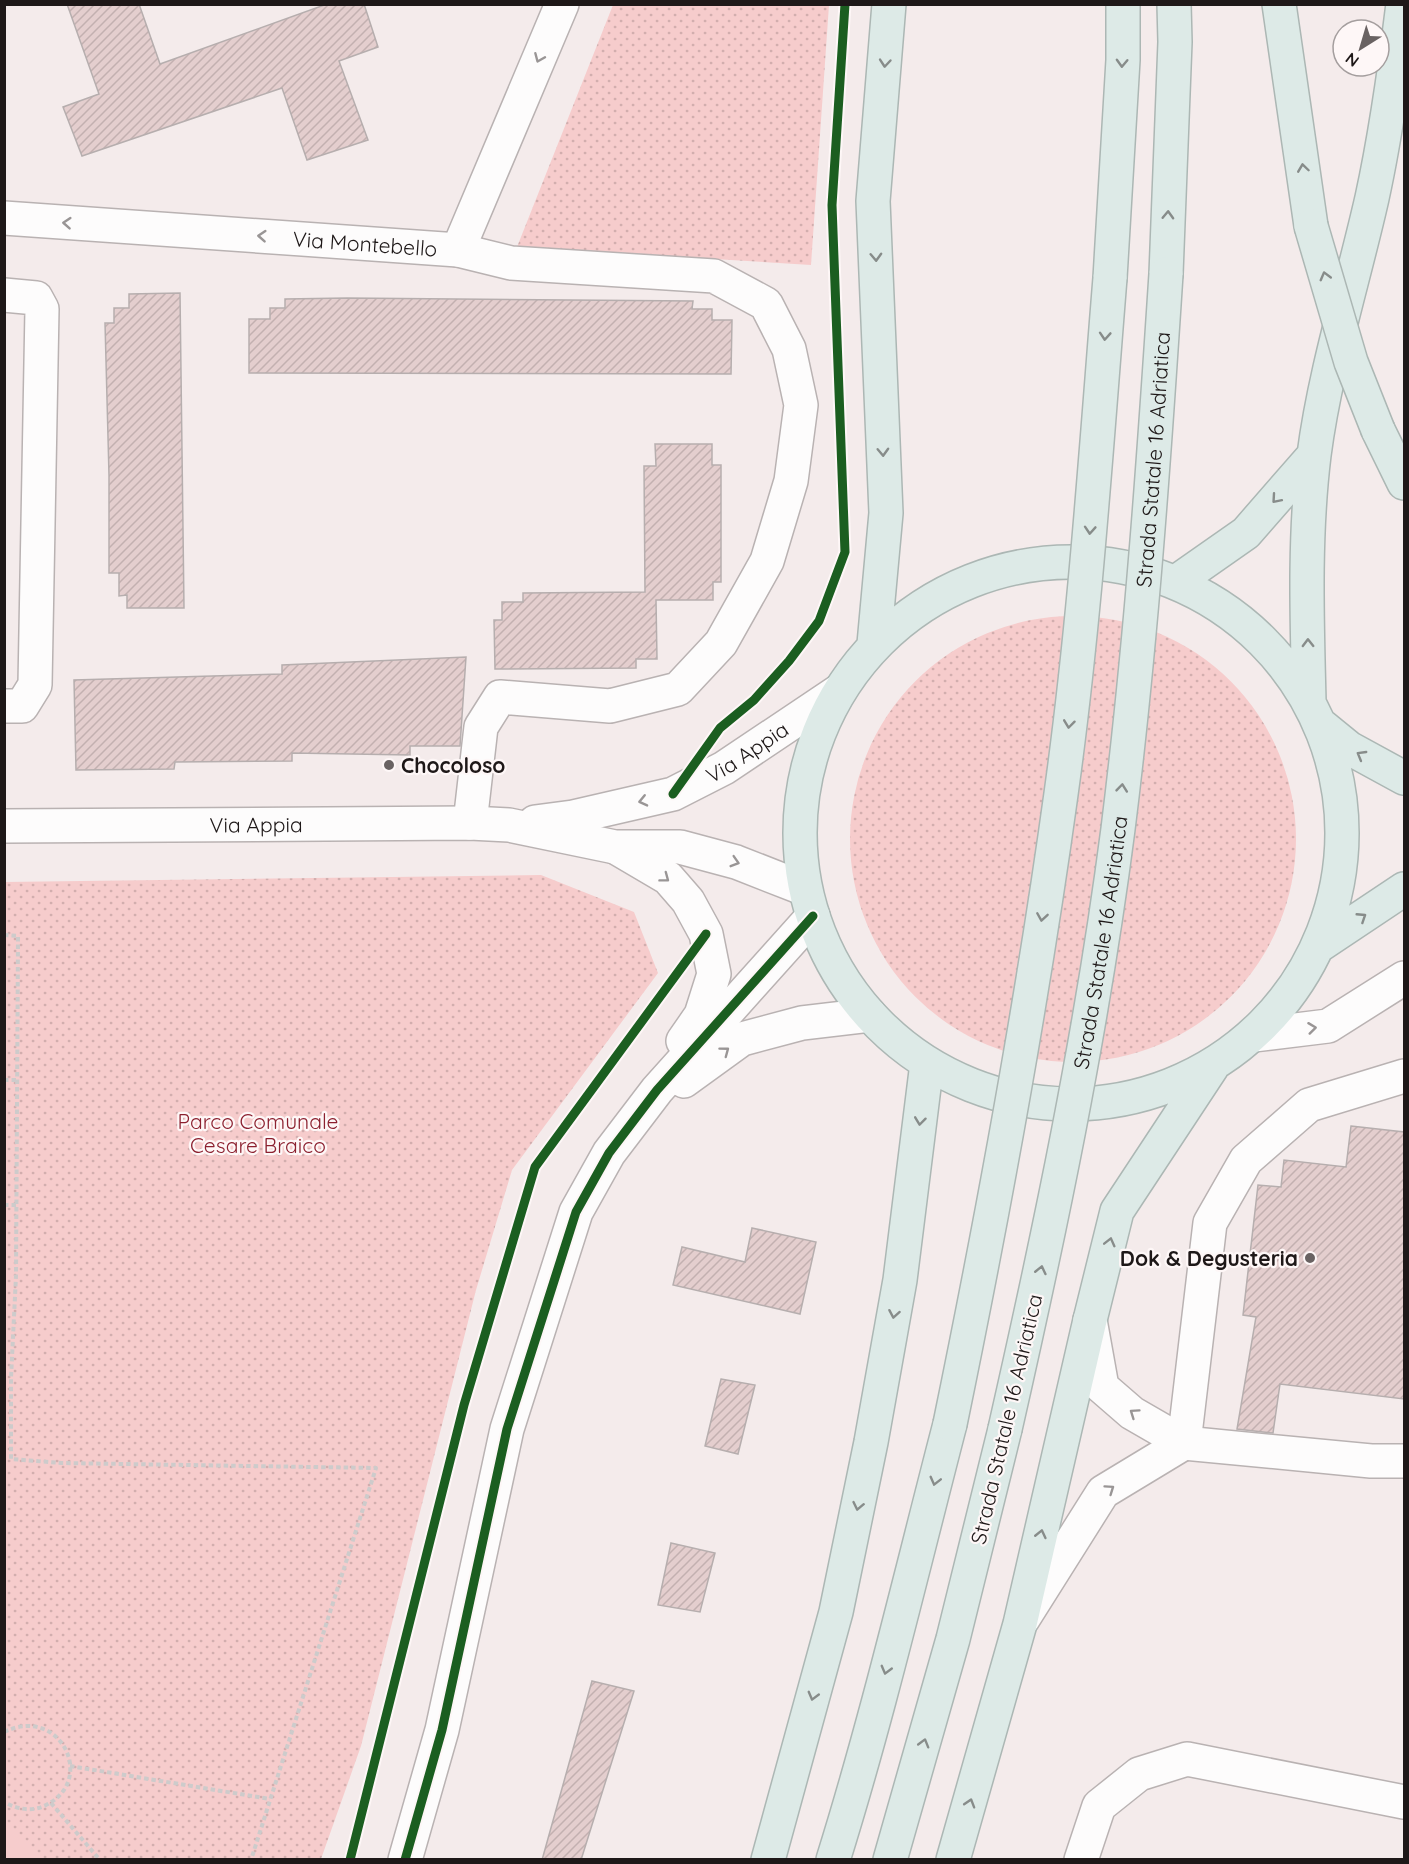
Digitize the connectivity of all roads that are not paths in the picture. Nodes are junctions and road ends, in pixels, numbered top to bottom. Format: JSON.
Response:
{"nodes":[{"id":1,"x":562,"y":4,"type":"edge"},
{"id":2,"x":889,"y":4,"type":"edge"},
{"id":3,"x":1123,"y":4,"type":"edge"},
{"id":4,"x":1174,"y":4,"type":"edge"},
{"id":5,"x":1179,"y":4,"type":"edge"},
{"id":6,"x":1279,"y":4,"type":"edge"},
{"id":7,"x":1403,"y":4,"type":"edge"},
{"id":8,"x":1175,"y":42,"type":"junction"},
{"id":9,"x":4,"y":218,"type":"edge"},
{"id":10,"x":458,"y":250,"type":"junction"},
{"id":11,"x":4,"y":295,"type":"edge"},
{"id":12,"x":1314,"y":455,"type":"junction"},
{"id":13,"x":1404,"y":483,"type":"edge"},
{"id":14,"x":1176,"y":582,"type":"junction"},
{"id":15,"x":874,"y":644,"type":"junction"},
{"id":16,"x":839,"y":691,"type":"junction"},
{"id":17,"x":4,"y":706,"type":"edge"},
{"id":18,"x":1315,"y":714,"type":"junction"},
{"id":19,"x":1404,"y":778,"type":"edge"},
{"id":20,"x":470,"y":823,"type":"junction"},
{"id":21,"x":509,"y":825,"type":"junction"},
{"id":22,"x":4,"y":826,"type":"edge"},
{"id":23,"x":615,"y":848,"type":"junction"},
{"id":24,"x":1404,"y":889,"type":"edge"},
{"id":25,"x":809,"y":902,"type":"junction"},
{"id":26,"x":1320,"y":945,"type":"junction"},
{"id":27,"x":1404,"y":978,"type":"edge"},
{"id":28,"x":870,"y":1016,"type":"junction"},
{"id":29,"x":1254,"y":1035,"type":"junction"},
{"id":30,"x":927,"y":1063,"type":"junction"},
{"id":31,"x":1212,"y":1066,"type":"junction"},
{"id":32,"x":1404,"y":1076,"type":"edge"},
{"id":33,"x":657,"y":1090,"type":"junction"},
{"id":34,"x":1090,"y":1320,"type":"junction"},
{"id":35,"x":1184,"y":1443,"type":"junction"},
{"id":36,"x":1404,"y":1461,"type":"edge"},
{"id":37,"x":1020,"y":1624,"type":"junction"},
{"id":38,"x":1404,"y":1802,"type":"edge"},
{"id":39,"x":405,"y":1860,"type":"edge"},
{"id":40,"x":768,"y":1860,"type":"edge"},
{"id":41,"x":832,"y":1860,"type":"edge"},
{"id":42,"x":890,"y":1860,"type":"edge"},
{"id":43,"x":953,"y":1860,"type":"edge"},
{"id":44,"x":1081,"y":1860,"type":"edge"}],
"edges":[{"from":1,"to":10,"type":"street","name":"Via Montebello","one_way":true},
{"from":2,"to":15,"type":"highway","one_way":true},
{"from":3,"to":41,"type":"highway","one_way":true,"bridge":true},
{"from":4,"to":8,"type":"highway","name":"Strada Statale 16 Adriatica"},
{"from":5,"to":8,"type":"highway"},
{"from":13,"to":6,"type":"highway","one_way":true,"bridge":true},
{"from":7,"to":12,"type":"highway"},
{"from":42,"to":8,"type":"highway","name":"Strada Statale 16 Adriatica","one_way":true,"bridge":true},
{"from":10,"to":9,"type":"street","name":"Via Montebello","one_way":true},
{"from":10,"to":20,"type":"street"},
{"from":11,"to":17,"type":"street"},
{"from":12,"to":14,"type":"highway","one_way":true},
{"from":18,"to":12,"type":"highway","one_way":true},
{"from":14,"to":15,"type":"highway"},
{"from":14,"to":18,"type":"highway"},
{"from":15,"to":16,"type":"highway"},
{"from":16,"to":21,"type":"street","name":"Via Appia","one_way":true},
{"from":16,"to":25,"type":"highway"},
{"from":19,"to":18,"type":"highway","one_way":true},
{"from":18,"to":26,"type":"highway"},
{"from":20,"to":21,"type":"street","name":"Via Appia"},
{"from":20,"to":22,"type":"street","name":"Via Appia"},
{"from":21,"to":23,"type":"street","name":"Via Appia"},
{"from":23,"to":25,"type":"street","name":"Via Appia","one_way":true},
{"from":23,"to":33,"type":"street","one_way":true},
{"from":26,"to":24,"type":"highway","one_way":true},
{"from":25,"to":28,"type":"highway"},
{"from":25,"to":33,"type":"street"},
{"from":26,"to":29,"type":"highway"},
{"from":29,"to":27,"type":"street","one_way":true},
{"from":28,"to":30,"type":"highway"},
{"from":33,"to":28,"type":"street","one_way":true},
{"from":29,"to":31,"type":"highway"},
{"from":30,"to":31,"type":"highway"},
{"from":30,"to":40,"type":"highway","one_way":true},
{"from":34,"to":31,"type":"highway","one_way":true},
{"from":32,"to":35,"type":"street"},
{"from":33,"to":39,"type":"street"},
{"from":35,"to":34,"type":"street","one_way":true},
{"from":37,"to":34,"type":"highway","one_way":true},
{"from":35,"to":36,"type":"street"},
{"from":37,"to":35,"type":"street","one_way":true},
{"from":43,"to":37,"type":"highway","one_way":true},
{"from":38,"to":44,"type":"street"}]}
